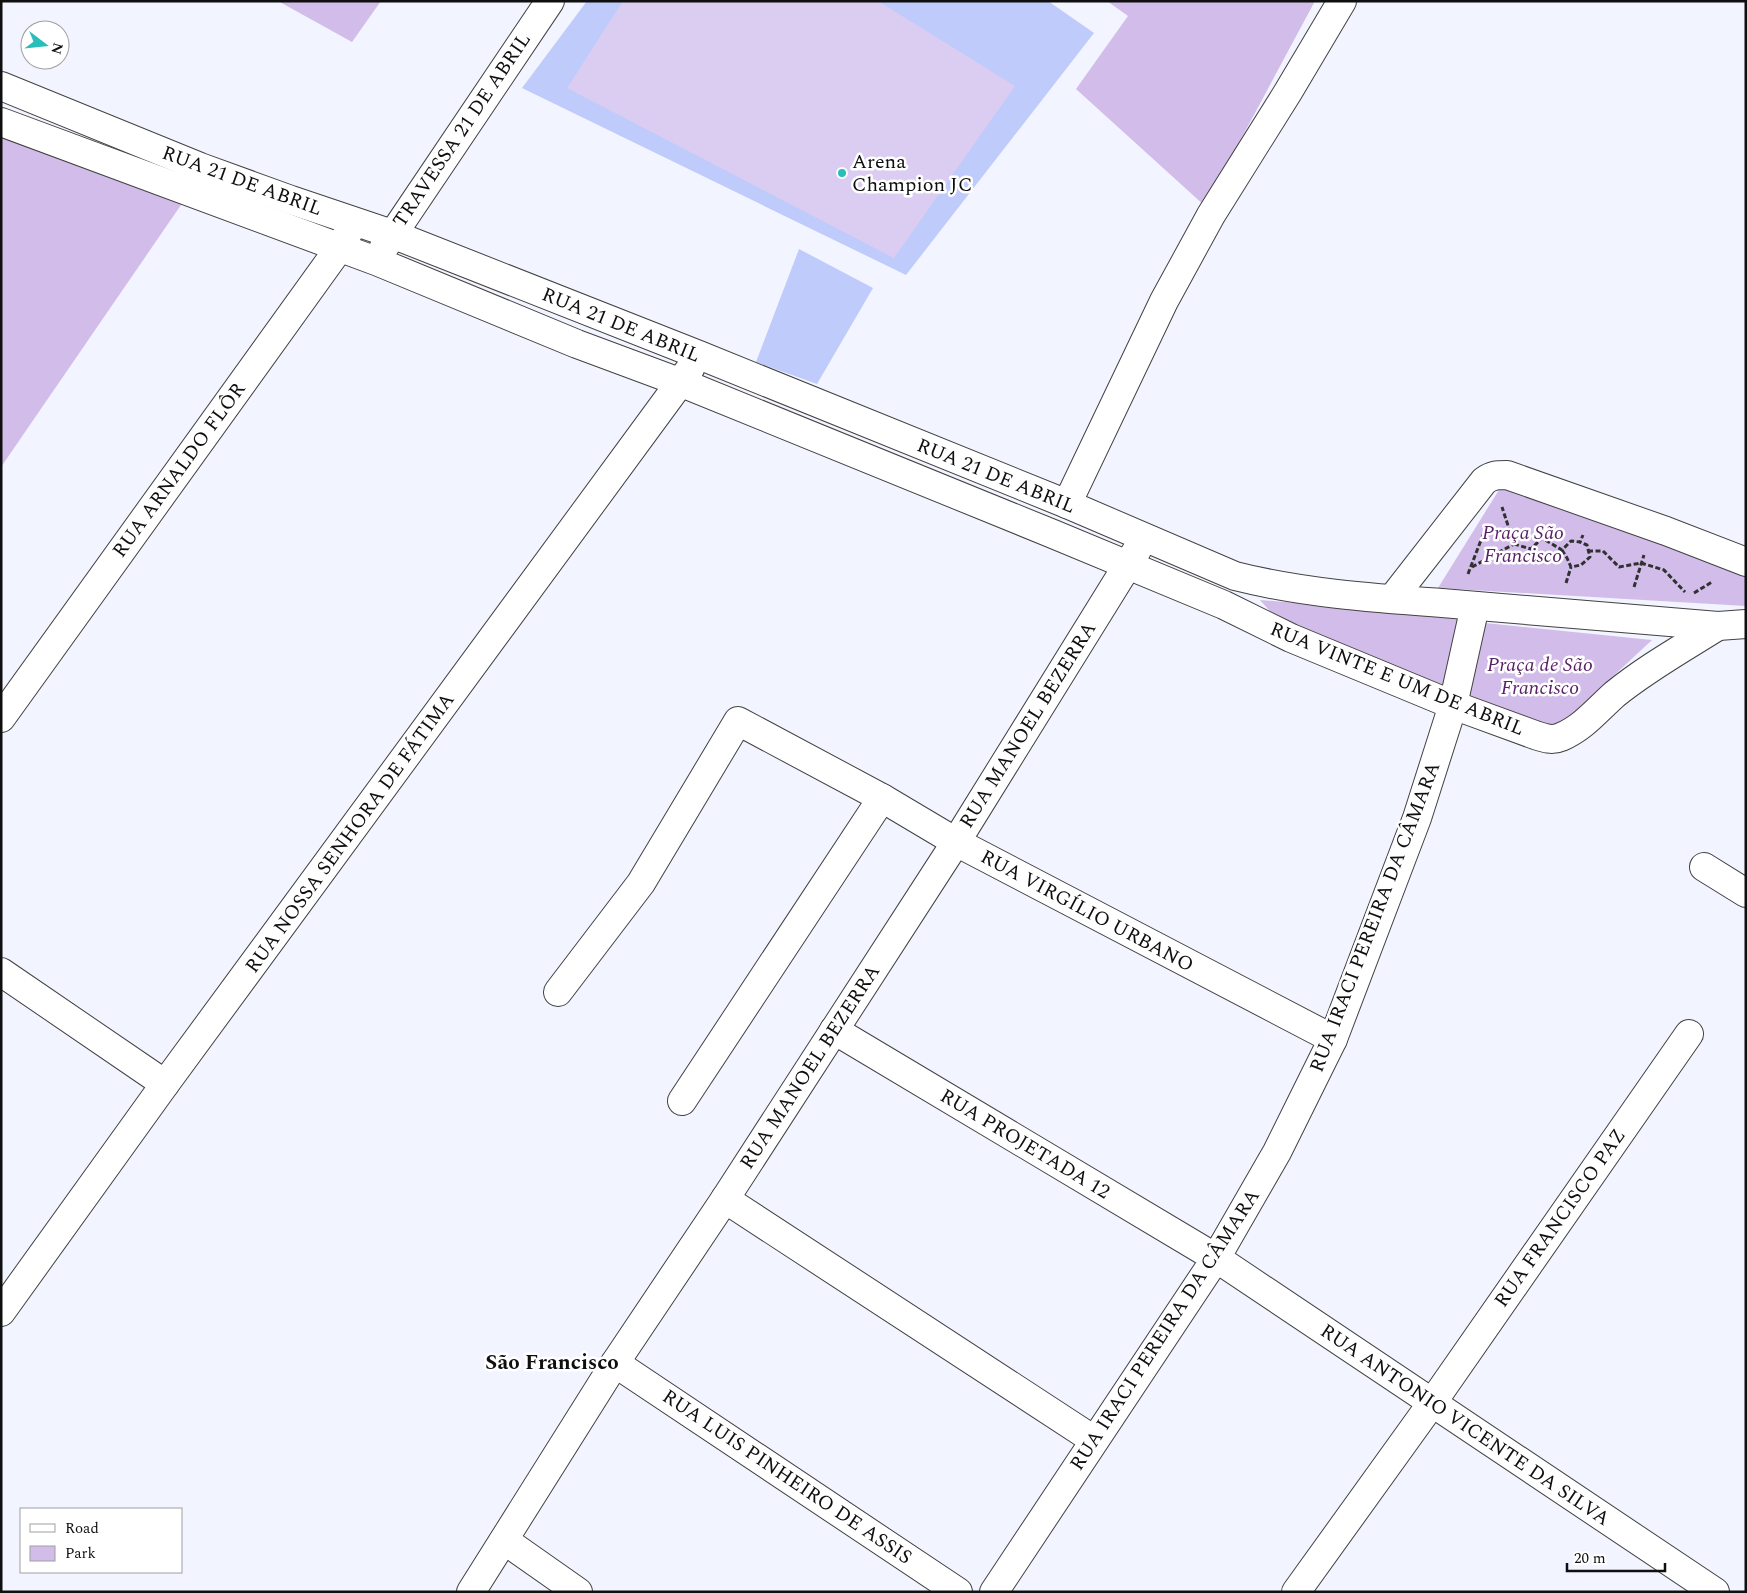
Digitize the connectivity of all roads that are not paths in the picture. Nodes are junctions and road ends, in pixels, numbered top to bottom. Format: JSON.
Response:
{"nodes":[{"id":1,"x":550,"y":1,"type":"edge"},
{"id":2,"x":1342,"y":1,"type":"edge"},
{"id":3,"x":1,"y":86,"type":"edge"},
{"id":4,"x":1,"y":122,"type":"edge"},
{"id":5,"x":355,"y":221,"type":"junction"},
{"id":6,"x":392,"y":234,"type":"junction"},
{"id":7,"x":340,"y":247,"type":"junction"},
{"id":8,"x":376,"y":261,"type":"junction"},
{"id":9,"x":699,"y":356,"type":"junction"},
{"id":10,"x":682,"y":383,"type":"junction"},
{"id":11,"x":1067,"y":504,"type":"junction"},
{"id":12,"x":1144,"y":538,"type":"junction"},
{"id":13,"x":1746,"y":562,"type":"edge"},
{"id":14,"x":1128,"y":565,"type":"junction"},
{"id":15,"x":1235,"y":576,"type":"joint"},
{"id":16,"x":1392,"y":599,"type":"junction"},
{"id":17,"x":1224,"y":606,"type":"joint"},
{"id":18,"x":1475,"y":606,"type":"junction"},
{"id":19,"x":1746,"y":624,"type":"edge"},
{"id":20,"x":1718,"y":626,"type":"junction"},
{"id":21,"x":1453,"y":705,"type":"junction"},
{"id":22,"x":1,"y":718,"type":"edge"},
{"id":23,"x":882,"y":798,"type":"junction"},
{"id":24,"x":956,"y":842,"type":"junction"},
{"id":25,"x":1704,"y":867,"type":"dead end"},
{"id":26,"x":1746,"y":893,"type":"edge"},
{"id":27,"x":1,"y":972,"type":"edge"},
{"id":28,"x":558,"y":992,"type":"dead end"},
{"id":29,"x":834,"y":1030,"type":"junction"},
{"id":30,"x":1688,"y":1034,"type":"dead end"},
{"id":31,"x":1333,"y":1039,"type":"junction"},
{"id":32,"x":165,"y":1084,"type":"junction"},
{"id":33,"x":682,"y":1101,"type":"dead end"},
{"id":34,"x":725,"y":1199,"type":"junction"},
{"id":35,"x":1216,"y":1258,"type":"junction"},
{"id":36,"x":1,"y":1312,"type":"edge"},
{"id":37,"x":615,"y":1363,"type":"junction"},
{"id":38,"x":1432,"y":1403,"type":"junction"},
{"id":39,"x":1094,"y":1440,"type":"junction"},
{"id":40,"x":504,"y":1540,"type":"junction"},
{"id":41,"x":471,"y":1592,"type":"edge"},
{"id":42,"x":578,"y":1592,"type":"edge"},
{"id":43,"x":958,"y":1592,"type":"edge"},
{"id":44,"x":994,"y":1592,"type":"edge"},
{"id":45,"x":1296,"y":1592,"type":"edge"},
{"id":46,"x":1715,"y":1592,"type":"edge"}],
"edges":[{"from":1,"to":6,"type":"street","name":"TRAVESSA 21 DE ABRIL"},
{"from":2,"to":11,"type":"street"},
{"from":3,"to":5,"type":"street","name":"RUA 21 DE ABRIL"},
{"from":4,"to":7,"type":"street","name":"RUA 21 DE ABRIL"},
{"from":5,"to":6,"type":"street","name":"RUA 21 DE ABRIL"},
{"from":5,"to":7,"type":"street","name":"RUA ARNALDO FLÔR"},
{"from":6,"to":8,"type":"street","name":"TRAVESSA 21 DE ABRIL"},
{"from":6,"to":9,"type":"street","name":"RUA 21 DE ABRIL"},
{"from":7,"to":8,"type":"street","name":"RUA 21 DE ABRIL"},
{"from":7,"to":22,"type":"street","name":"RUA ARNALDO FLÔR"},
{"from":8,"to":10,"type":"street","name":"RUA 21 DE ABRIL"},
{"from":9,"to":10,"type":"street","name":"RUA NOSSA SENHORA DE FÁTIMA"},
{"from":9,"to":11,"type":"street","name":"RUA 21 DE ABRIL"},
{"from":10,"to":14,"type":"street","name":"RUA 21 DE ABRIL"},
{"from":10,"to":32,"type":"street","name":"RUA NOSSA SENHORA DE FÁTIMA"},
{"from":11,"to":12,"type":"street","name":"RUA 21 DE ABRIL"},
{"from":12,"to":14,"type":"street","name":"RUA MANOEL BEZERRA"},
{"from":12,"to":15,"type":"street","name":"RUA 21 DE ABRIL"},
{"from":13,"to":16,"type":"street"},
{"from":14,"to":17,"type":"street","name":"RUA 21 DE ABRIL"},
{"from":14,"to":24,"type":"street","name":"RUA MANOEL BEZERRA"},
{"from":15,"to":16,"type":"street","name":"RUA VINTE E UM DE ABRIL"},
{"from":16,"to":18,"type":"street","name":"RUA VINTE E UM DE ABRIL"},
{"from":17,"to":21,"type":"street","name":"RUA VINTE E UM DE ABRIL"},
{"from":18,"to":20,"type":"street","name":"RUA VINTE E UM DE ABRIL"},
{"from":18,"to":21,"type":"street","name":"RUA IRACI PEREIRA DA CÂMARA"},
{"from":19,"to":20,"type":"street","name":"RUA VINTE E UM DE ABRIL"},
{"from":20,"to":21,"type":"street","name":"RUA VINTE E UM DE ABRIL"},
{"from":21,"to":31,"type":"street","name":"RUA IRACI PEREIRA DA CÂMARA"},
{"from":23,"to":24,"type":"street","name":"RUA VIRGÍLIO URBANO"},
{"from":23,"to":28,"type":"street","name":"RUA VIRGÍLIO URBANO"},
{"from":23,"to":33,"type":"street"},
{"from":24,"to":29,"type":"street","name":"RUA MANOEL BEZERRA"},
{"from":24,"to":31,"type":"street","name":"RUA VIRGÍLIO URBANO"},
{"from":25,"to":26,"type":"street"},
{"from":27,"to":32,"type":"street"},
{"from":29,"to":34,"type":"street","name":"RUA MANOEL BEZERRA"},
{"from":29,"to":35,"type":"street","name":"RUA PROJETADA 12"},
{"from":30,"to":38,"type":"street","name":"RUA FRANCISCO PAZ"},
{"from":31,"to":35,"type":"street","name":"RUA IRACI PEREIRA DA CÂMARA"},
{"from":32,"to":36,"type":"street","name":"RUA NOSSA SENHORA DE FÁTIMA"},
{"from":34,"to":37,"type":"street","name":"RUA MANOEL BEZERRA"},
{"from":34,"to":39,"type":"street"},
{"from":35,"to":38,"type":"street","name":"RUA ANTONIO VICENTE DA SILVA"},
{"from":35,"to":39,"type":"street","name":"RUA IRACI PEREIRA DA CÂMARA"},
{"from":37,"to":40,"type":"street","name":"RUA MANOEL BEZERRA"},
{"from":37,"to":43,"type":"street","name":"RUA LUIS PINHEIRO DE ASSIS"},
{"from":38,"to":45,"type":"street","name":"RUA FRANCISCO PAZ"},
{"from":38,"to":46,"type":"street","name":"RUA ANTONIO VICENTE DA SILVA"},
{"from":39,"to":44,"type":"street","name":"RUA IRACI PEREIRA DA CÂMARA"},
{"from":40,"to":41,"type":"street","name":"RUA MANOEL BEZERRA"},
{"from":40,"to":42,"type":"street"}]}
